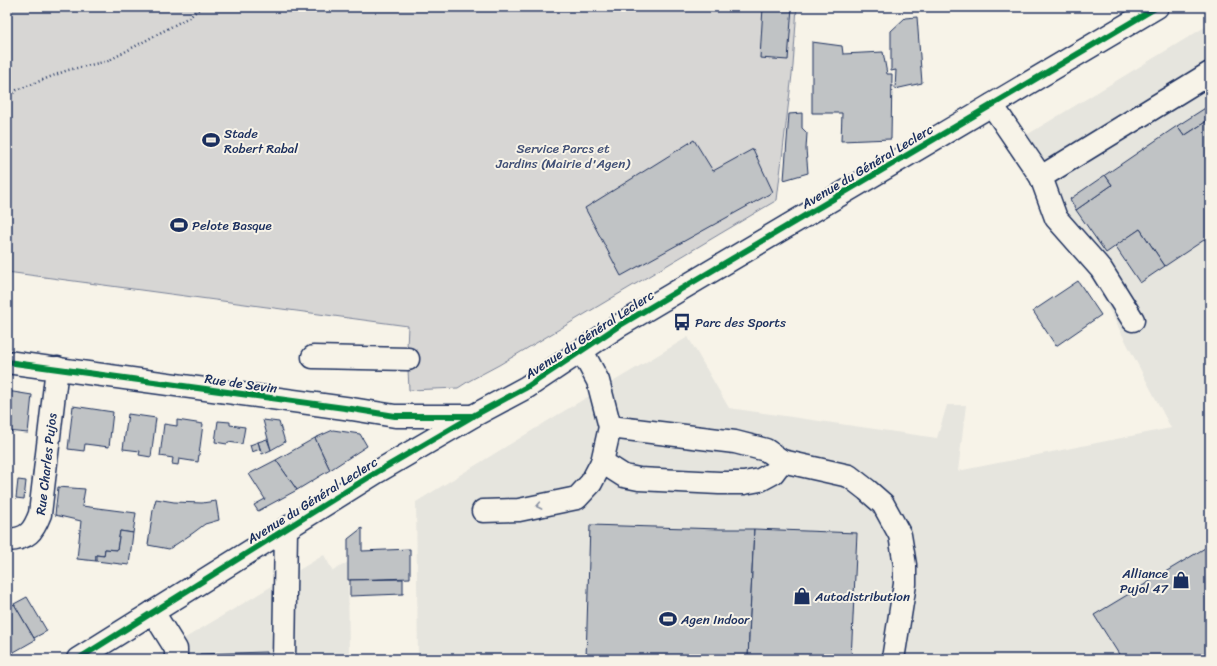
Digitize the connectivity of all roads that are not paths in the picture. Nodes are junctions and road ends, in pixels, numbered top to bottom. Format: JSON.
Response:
{"nodes":[{"id":1,"x":1157,"y":7,"type":"edge"},
{"id":2,"x":1210,"y":73,"type":"edge"},
{"id":3,"x":992,"y":104,"type":"junction"},
{"id":4,"x":1041,"y":177,"type":"junction"},
{"id":5,"x":1133,"y":320,"type":"dead end"},
{"id":6,"x":582,"y":351,"type":"junction"},
{"id":7,"x":313,"y":357,"type":"dead end"},
{"id":8,"x":408,"y":359,"type":"dead end"},
{"id":9,"x":7,"y":362,"type":"edge"},
{"id":10,"x":56,"y":368,"type":"junction"},
{"id":11,"x":473,"y":416,"type":"junction"},
{"id":12,"x":610,"y":428,"type":"junction"},
{"id":13,"x":782,"y":461,"type":"junction"},
{"id":14,"x":602,"y":462,"type":"junction"},
{"id":15,"x":483,"y":511,"type":"dead end"},
{"id":16,"x":286,"y":530,"type":"junction"},
{"id":17,"x":7,"y":540,"type":"edge"},
{"id":18,"x":153,"y":612,"type":"junction"},
{"id":19,"x":92,"y":655,"type":"edge"},
{"id":20,"x":176,"y":659,"type":"edge"},
{"id":21,"x":284,"y":659,"type":"edge"},
{"id":22,"x":893,"y":659,"type":"edge"}],
"edges":[{"from":1,"to":3,"type":"street","name":"Avenue du Général Leclerc"},
{"from":2,"to":4,"type":"street"},
{"from":3,"to":4,"type":"street"},
{"from":3,"to":6,"type":"street","name":"Avenue du Général Leclerc"},
{"from":4,"to":5,"type":"street"},
{"from":6,"to":11,"type":"street","name":"Avenue du Général Leclerc"},
{"from":6,"to":12,"type":"street"},
{"from":7,"to":8,"type":"street"},
{"from":9,"to":10,"type":"street","name":"Rue de Sevin"},
{"from":10,"to":11,"type":"street","name":"Rue de Sevin"},
{"from":10,"to":17,"type":"street","name":"Rue Charles Pujos"},
{"from":11,"to":16,"type":"street","name":"Avenue du Général Leclerc"},
{"from":12,"to":13,"type":"street"},
{"from":12,"to":14,"type":"street"},
{"from":13,"to":14,"type":"street"},
{"from":13,"to":22,"type":"street"},
{"from":14,"to":15,"type":"street","one_way":true},
{"from":16,"to":18,"type":"street","name":"Avenue du Général Leclerc"},
{"from":16,"to":21,"type":"street"},
{"from":18,"to":19,"type":"street","name":"Avenue du Général Leclerc"},
{"from":18,"to":20,"type":"street"}]}
